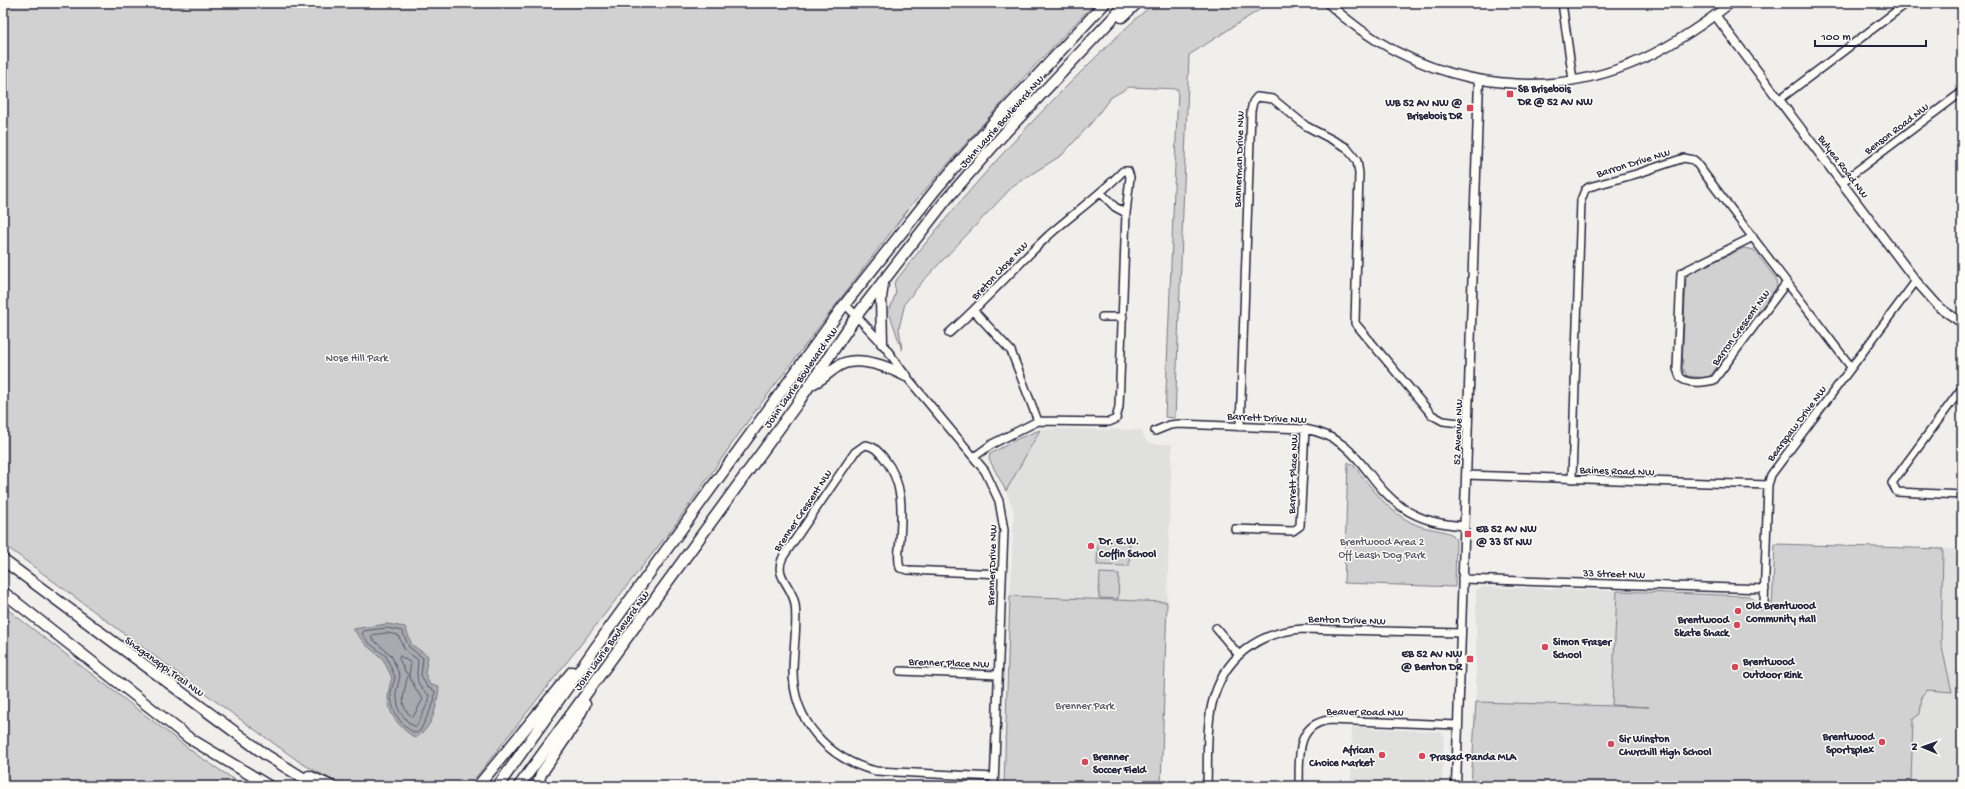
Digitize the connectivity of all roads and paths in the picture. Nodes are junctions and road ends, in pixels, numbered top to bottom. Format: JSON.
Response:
{"nodes":[{"id":1,"x":1105,"y":3,"type":"edge"},
{"id":2,"x":1127,"y":3,"type":"edge"},
{"id":3,"x":1137,"y":3,"type":"edge"},
{"id":4,"x":1328,"y":3,"type":"edge"},
{"id":5,"x":1562,"y":3,"type":"edge"},
{"id":6,"x":1731,"y":3,"type":"edge"},
{"id":7,"x":1907,"y":3,"type":"edge"},
{"id":8,"x":1715,"y":15,"type":"junction"},
{"id":9,"x":1092,"y":41,"type":"junction"},
{"id":10,"x":1479,"y":80,"type":"junction"},
{"id":11,"x":1573,"y":80,"type":"junction"},
{"id":12,"x":1962,"y":92,"type":"edge"},
{"id":13,"x":1780,"y":99,"type":"junction"},
{"id":14,"x":1842,"y":182,"type":"junction"},
{"id":15,"x":1101,"y":193,"type":"junction"},
{"id":16,"x":1126,"y":213,"type":"junction"},
{"id":17,"x":1753,"y":237,"type":"junction"},
{"id":18,"x":1916,"y":281,"type":"junction"},
{"id":19,"x":883,"y":282,"type":"junction"},
{"id":20,"x":1787,"y":282,"type":"junction"},
{"id":21,"x":845,"y":304,"type":"junction"},
{"id":22,"x":974,"y":311,"type":"junction"},
{"id":23,"x":857,"y":315,"type":"junction"},
{"id":24,"x":1102,"y":317,"type":"dead end"},
{"id":25,"x":1123,"y":317,"type":"junction"},
{"id":26,"x":1962,"y":323,"type":"edge"},
{"id":27,"x":949,"y":333,"type":"dead end"},
{"id":28,"x":882,"y":343,"type":"junction"},
{"id":29,"x":1852,"y":367,"type":"junction"},
{"id":30,"x":906,"y":376,"type":"junction"},
{"id":31,"x":809,"y":385,"type":"junction"},
{"id":32,"x":1962,"y":388,"type":"edge"},
{"id":33,"x":1038,"y":421,"type":"junction"},
{"id":34,"x":1468,"y":424,"type":"junction"},
{"id":35,"x":1240,"y":427,"type":"junction"},
{"id":36,"x":1305,"y":429,"type":"junction"},
{"id":37,"x":1155,"y":431,"type":"dead end"},
{"id":38,"x":974,"y":457,"type":"junction"},
{"id":39,"x":1466,"y":475,"type":"junction"},
{"id":40,"x":1572,"y":479,"type":"junction"},
{"id":41,"x":1768,"y":485,"type":"junction"},
{"id":42,"x":1962,"y":495,"type":"edge"},
{"id":43,"x":1464,"y":526,"type":"junction"},
{"id":44,"x":1235,"y":530,"type":"dead end"},
{"id":45,"x":3,"y":560,"type":"edge"},
{"id":46,"x":1002,"y":574,"type":"junction"},
{"id":47,"x":1462,"y":579,"type":"junction"},
{"id":48,"x":1765,"y":589,"type":"junction"},
{"id":49,"x":3,"y":592,"type":"edge"},
{"id":50,"x":1764,"y":605,"type":"dead end"},
{"id":51,"x":1216,"y":628,"type":"dead end"},
{"id":52,"x":608,"y":630,"type":"junction"},
{"id":53,"x":1461,"y":633,"type":"junction"},
{"id":54,"x":1238,"y":654,"type":"junction"},
{"id":55,"x":900,"y":671,"type":"dead end"},
{"id":56,"x":998,"y":675,"type":"junction"},
{"id":57,"x":597,"y":680,"type":"junction"},
{"id":58,"x":1458,"y":724,"type":"junction"},
{"id":59,"x":289,"y":770,"type":"junction"},
{"id":60,"x":994,"y":777,"type":"junction"},
{"id":61,"x":269,"y":786,"type":"edge"},
{"id":62,"x":316,"y":786,"type":"edge"},
{"id":63,"x":331,"y":786,"type":"edge"},
{"id":64,"x":478,"y":786,"type":"edge"},
{"id":65,"x":498,"y":786,"type":"edge"},
{"id":66,"x":519,"y":786,"type":"edge"},
{"id":67,"x":537,"y":786,"type":"edge"},
{"id":68,"x":994,"y":786,"type":"edge"},
{"id":69,"x":1207,"y":786,"type":"edge"},
{"id":70,"x":1299,"y":786,"type":"edge"},
{"id":71,"x":1456,"y":786,"type":"edge"}],
"edges":[{"from":1,"to":21,"type":"main road","name":"John Laurie Boulevard NW"},
{"from":2,"to":9,"type":"main road","name":"John Laurie Boulevard NW"},
{"from":3,"to":9,"type":"main road"},
{"from":4,"to":10,"type":"street"},
{"from":5,"to":11,"type":"street"},
{"from":6,"to":8,"type":"street"},
{"from":7,"to":13,"type":"street"},
{"from":8,"to":11,"type":"street"},
{"from":8,"to":13,"type":"street","name":"Bulyea Road NW"},
{"from":9,"to":19,"type":"main road","name":"John Laurie Boulevard NW"},
{"from":10,"to":11,"type":"street"},
{"from":10,"to":34,"type":"street","name":"52 Avenue NW"},
{"from":12,"to":14,"type":"street","name":"Benson Road NW"},
{"from":13,"to":14,"type":"street","name":"Bulyea Road NW"},
{"from":14,"to":18,"type":"street","name":"Bulyea Road NW"},
{"from":15,"to":16,"type":"street"},
{"from":15,"to":16,"type":"street","name":"Breton Close NW"},
{"from":15,"to":22,"type":"street","name":"Breton Close NW"},
{"from":16,"to":25,"type":"street","name":"Breton Close NW"},
{"from":17,"to":20,"type":"street","name":"Barron Drive NW"},
{"from":17,"to":20,"type":"street","name":"Barron Crescent NW"},
{"from":17,"to":40,"type":"street","name":"Barron Drive NW"},
{"from":18,"to":26,"type":"street","name":"Bulyea Road NW"},
{"from":18,"to":29,"type":"street","name":"Bearspaw Drive NW"},
{"from":19,"to":23,"type":"main road","name":"John Laurie Boulevard NW"},
{"from":19,"to":28,"type":"main road"},
{"from":20,"to":29,"type":"street","name":"Barron Drive NW"},
{"from":21,"to":23,"type":"street","name":"Brenner Drive NW"},
{"from":21,"to":52,"type":"main road","name":"John Laurie Boulevard NW"},
{"from":22,"to":27,"type":"street"},
{"from":22,"to":33,"type":"street","name":"Breton Close NW"},
{"from":23,"to":28,"type":"street","name":"Brenner Drive NW"},
{"from":23,"to":31,"type":"main road","name":"John Laurie Boulevard NW"},
{"from":24,"to":25,"type":"street"},
{"from":25,"to":33,"type":"street","name":"Breton Close NW"},
{"from":28,"to":30,"type":"street","name":"Brenner Drive NW"},
{"from":29,"to":41,"type":"street","name":"Bearspaw Drive NW"},
{"from":30,"to":31,"type":"main road"},
{"from":30,"to":38,"type":"street","name":"Brenner Drive NW"},
{"from":31,"to":57,"type":"main road","name":"John Laurie Boulevard NW"},
{"from":32,"to":42,"type":"street"},
{"from":33,"to":38,"type":"street","name":"Breton Close NW"},
{"from":34,"to":35,"type":"street","name":"Bannerman Drive NW"},
{"from":34,"to":39,"type":"street","name":"52 Avenue NW"},
{"from":35,"to":36,"type":"street","name":"Barrett Drive NW"},
{"from":35,"to":37,"type":"street","name":"Barrett Drive NW"},
{"from":36,"to":43,"type":"street","name":"Barrett Drive NW"},
{"from":36,"to":44,"type":"street","name":"Barrett Place NW"},
{"from":38,"to":46,"type":"street","name":"Brenner Drive NW"},
{"from":39,"to":40,"type":"street","name":"Baines Road NW"},
{"from":39,"to":43,"type":"street","name":"52 Avenue NW"},
{"from":40,"to":41,"type":"street","name":"Baines Road NW"},
{"from":41,"to":48,"type":"street","name":"Bearspaw Drive NW"},
{"from":43,"to":47,"type":"street","name":"52 Avenue NW"},
{"from":45,"to":59,"type":"main road","name":"Shaganappi Trail NW"},
{"from":46,"to":56,"type":"street","name":"Brenner Drive NW"},
{"from":46,"to":60,"type":"street","name":"Brenner Crescent NW"},
{"from":47,"to":48,"type":"street","name":"33 Street NW"},
{"from":47,"to":53,"type":"street","name":"52 Avenue NW"},
{"from":48,"to":50,"type":"street","name":"Bearspaw Drive NW"},
{"from":49,"to":61,"type":"main road"},
{"from":51,"to":54,"type":"street"},
{"from":52,"to":64,"type":"main road"},
{"from":52,"to":65,"type":"main road","name":"John Laurie Boulevard NW"},
{"from":53,"to":54,"type":"street","name":"Benton Drive NW"},
{"from":53,"to":58,"type":"street","name":"52 Avenue NW"},
{"from":54,"to":69,"type":"street","name":"Benton Drive NW"},
{"from":55,"to":56,"type":"street","name":"Brenner Place NW"},
{"from":56,"to":60,"type":"street","name":"Brenner Drive NW"},
{"from":57,"to":66,"type":"main road","name":"John Laurie Boulevard NW"},
{"from":57,"to":67,"type":"main road"},
{"from":58,"to":70,"type":"street","name":"Beaver Road NW"},
{"from":58,"to":71,"type":"street","name":"52 Avenue NW"},
{"from":59,"to":62,"type":"main road","name":"Shaganappi Trail NW"},
{"from":59,"to":63,"type":"main road"},
{"from":60,"to":68,"type":"street","name":"Brenner Drive NW"}]}
